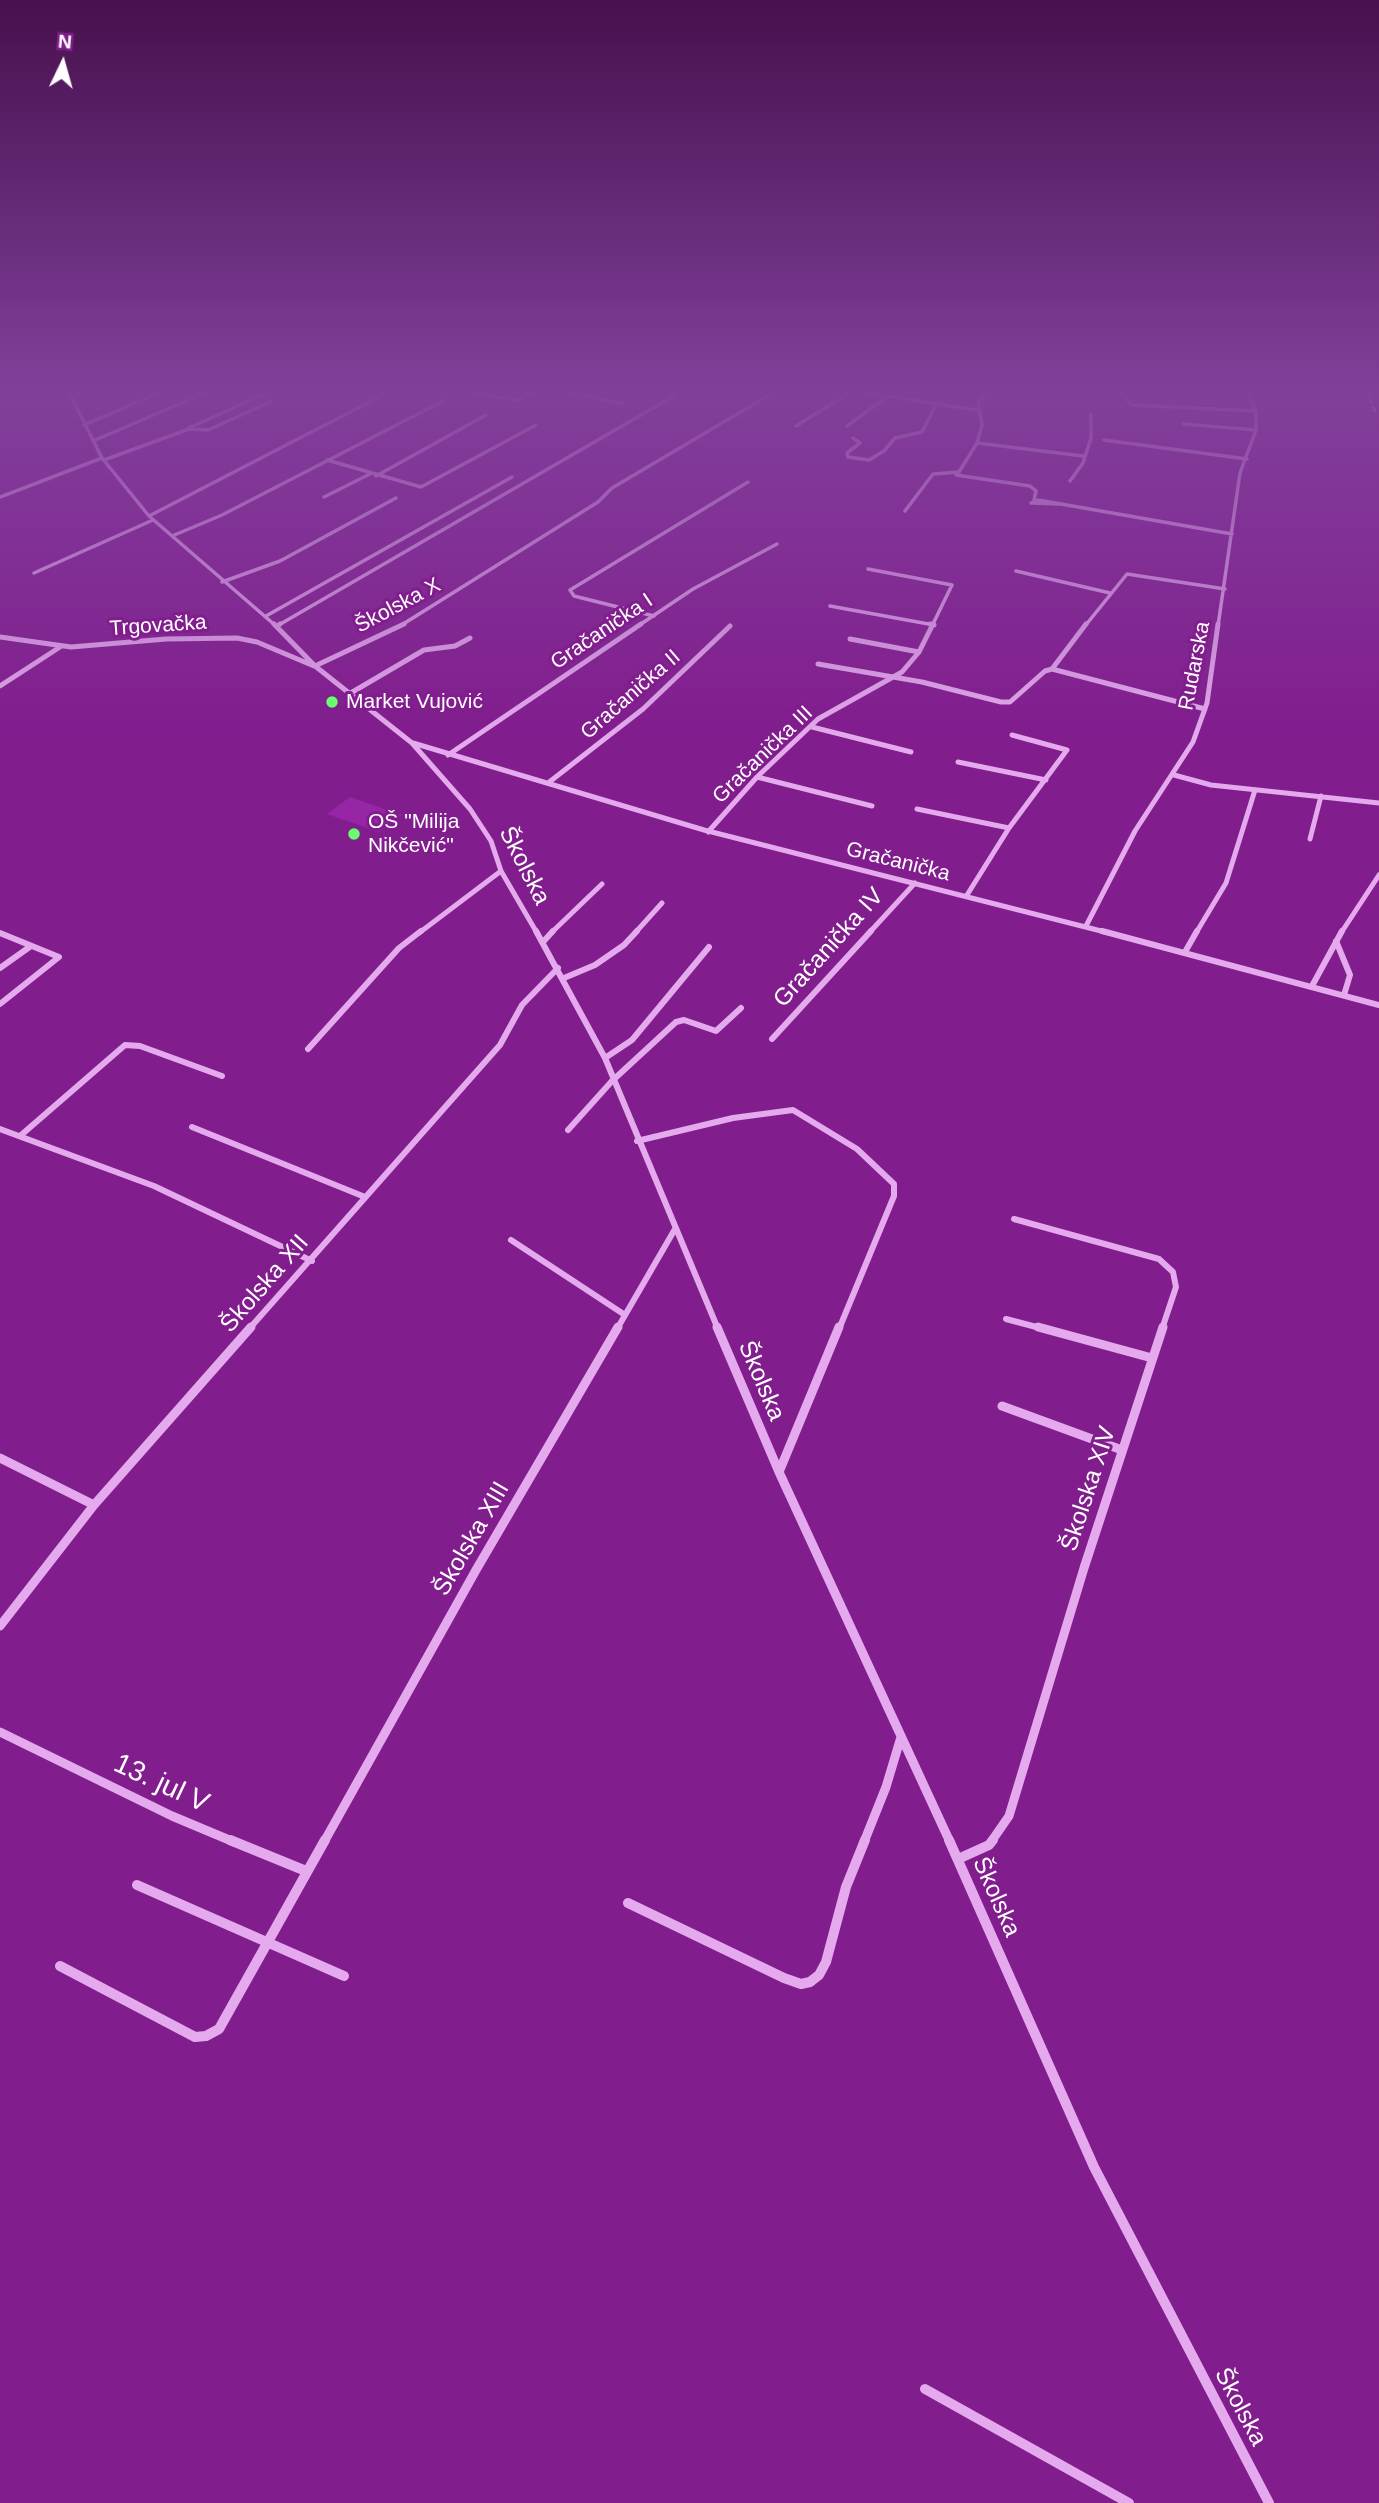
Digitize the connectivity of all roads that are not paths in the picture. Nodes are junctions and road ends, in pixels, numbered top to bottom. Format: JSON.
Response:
{"nodes":[{"id":1,"x":140,"y":505,"type":"edge"},
{"id":2,"x":171,"y":505,"type":"edge"},
{"id":3,"x":241,"y":505,"type":"edge"},
{"id":4,"x":383,"y":505,"type":"edge"},
{"id":5,"x":463,"y":505,"type":"edge"},
{"id":6,"x":486,"y":505,"type":"edge"},
{"id":7,"x":594,"y":505,"type":"edge"},
{"id":8,"x":710,"y":505,"type":"edge"},
{"id":9,"x":910,"y":505,"type":"edge"},
{"id":10,"x":1067,"y":505,"type":"edge"},
{"id":11,"x":1236,"y":505,"type":"edge"},
{"id":12,"x":905,"y":511,"type":"dead end"},
{"id":13,"x":149,"y":516,"type":"junction"},
{"id":14,"x":153,"y":520,"type":"junction"},
{"id":15,"x":1232,"y":534,"type":"junction"},
{"id":16,"x":172,"y":536,"type":"junction"},
{"id":17,"x":777,"y":544,"type":"dead end"},
{"id":18,"x":868,"y":569,"type":"dead end"},
{"id":19,"x":1016,"y":571,"type":"dead end"},
{"id":20,"x":34,"y":573,"type":"dead end"},
{"id":21,"x":222,"y":582,"type":"junction"},
{"id":22,"x":1225,"y":589,"type":"junction"},
{"id":23,"x":1110,"y":593,"type":"junction"},
{"id":24,"x":830,"y":606,"type":"dead end"},
{"id":25,"x":266,"y":616,"type":"junction"},
{"id":26,"x":654,"y":616,"type":"junction"},
{"id":27,"x":934,"y":625,"type":"junction"},
{"id":28,"x":277,"y":626,"type":"junction"},
{"id":29,"x":730,"y":626,"type":"dead end"},
{"id":30,"x":0,"y":637,"type":"edge"},
{"id":31,"x":470,"y":638,"type":"dead end"},
{"id":32,"x":850,"y":639,"type":"dead end"},
{"id":33,"x":60,"y":647,"type":"junction"},
{"id":34,"x":919,"y":652,"type":"junction"},
{"id":35,"x":818,"y":664,"type":"dead end"},
{"id":36,"x":315,"y":666,"type":"junction"},
{"id":37,"x":1052,"y":669,"type":"junction"},
{"id":38,"x":893,"y":677,"type":"junction"},
{"id":39,"x":0,"y":686,"type":"edge"},
{"id":40,"x":349,"y":694,"type":"junction"},
{"id":41,"x":1205,"y":709,"type":"junction"},
{"id":42,"x":812,"y":727,"type":"junction"},
{"id":43,"x":1012,"y":735,"type":"dead end"},
{"id":44,"x":412,"y":743,"type":"junction"},
{"id":45,"x":911,"y":752,"type":"dead end"},
{"id":46,"x":448,"y":755,"type":"junction"},
{"id":47,"x":958,"y":762,"type":"dead end"},
{"id":48,"x":1174,"y":775,"type":"junction"},
{"id":49,"x":757,"y":777,"type":"junction"},
{"id":50,"x":1046,"y":780,"type":"junction"},
{"id":51,"x":548,"y":783,"type":"junction"},
{"id":52,"x":1255,"y":790,"type":"junction"},
{"id":53,"x":1321,"y":796,"type":"junction"},
{"id":54,"x":1379,"y":803,"type":"edge"},
{"id":55,"x":872,"y":806,"type":"dead end"},
{"id":56,"x":917,"y":809,"type":"dead end"},
{"id":57,"x":1009,"y":828,"type":"junction"},
{"id":58,"x":708,"y":832,"type":"junction"},
{"id":59,"x":1310,"y":839,"type":"dead end"},
{"id":60,"x":501,"y":871,"type":"junction"},
{"id":61,"x":1379,"y":875,"type":"edge"},
{"id":62,"x":915,"y":883,"type":"junction"},
{"id":63,"x":601,"y":884,"type":"dead end"},
{"id":64,"x":967,"y":895,"type":"junction"},
{"id":65,"x":662,"y":903,"type":"dead end"},
{"id":66,"x":1086,"y":926,"type":"junction"},
{"id":67,"x":0,"y":933,"type":"edge"},
{"id":68,"x":1336,"y":941,"type":"junction"},
{"id":69,"x":543,"y":942,"type":"junction"},
{"id":70,"x":31,"y":946,"type":"junction"},
{"id":71,"x":709,"y":947,"type":"dead end"},
{"id":72,"x":1185,"y":952,"type":"junction"},
{"id":73,"x":0,"y":968,"type":"edge"},
{"id":74,"x":558,"y":968,"type":"junction"},
{"id":75,"x":564,"y":978,"type":"junction"},
{"id":76,"x":1312,"y":986,"type":"junction"},
{"id":77,"x":1344,"y":995,"type":"junction"},
{"id":78,"x":0,"y":1004,"type":"edge"},
{"id":79,"x":1379,"y":1005,"type":"edge"},
{"id":80,"x":741,"y":1008,"type":"dead end"},
{"id":81,"x":772,"y":1039,"type":"dead end"},
{"id":82,"x":308,"y":1049,"type":"dead end"},
{"id":83,"x":605,"y":1058,"type":"junction"},
{"id":84,"x":222,"y":1076,"type":"dead end"},
{"id":85,"x":612,"y":1082,"type":"junction"},
{"id":86,"x":192,"y":1127,"type":"dead end"},
{"id":87,"x":0,"y":1129,"type":"edge"},
{"id":88,"x":568,"y":1130,"type":"dead end"},
{"id":89,"x":20,"y":1136,"type":"junction"},
{"id":90,"x":637,"y":1141,"type":"junction"},
{"id":91,"x":365,"y":1197,"type":"junction"},
{"id":92,"x":1014,"y":1219,"type":"dead end"},
{"id":93,"x":675,"y":1229,"type":"junction"},
{"id":94,"x":511,"y":1240,"type":"dead end"},
{"id":95,"x":312,"y":1261,"type":"junction"},
{"id":96,"x":625,"y":1315,"type":"junction"},
{"id":97,"x":1006,"y":1319,"type":"dead end"},
{"id":98,"x":1152,"y":1357,"type":"junction"},
{"id":99,"x":1002,"y":1406,"type":"dead end"},
{"id":100,"x":1122,"y":1450,"type":"junction"},
{"id":101,"x":0,"y":1458,"type":"edge"},
{"id":102,"x":779,"y":1472,"type":"junction"},
{"id":103,"x":94,"y":1505,"type":"junction"},
{"id":104,"x":0,"y":1626,"type":"edge"},
{"id":105,"x":0,"y":1732,"type":"edge"},
{"id":106,"x":901,"y":1736,"type":"junction"},
{"id":107,"x":958,"y":1859,"type":"junction"},
{"id":108,"x":306,"y":1871,"type":"junction"},
{"id":109,"x":136,"y":1885,"type":"dead end"},
{"id":110,"x":628,"y":1903,"type":"dead end"},
{"id":111,"x":268,"y":1945,"type":"junction"},
{"id":112,"x":60,"y":1966,"type":"dead end"},
{"id":113,"x":344,"y":1976,"type":"dead end"},
{"id":114,"x":925,"y":2389,"type":"dead end"},
{"id":115,"x":1129,"y":2503,"type":"edge"},
{"id":116,"x":1269,"y":2503,"type":"edge"}],
"edges":[{"from":1,"to":13,"type":"street","name":"Školska"},
{"from":2,"to":13,"type":"street"},
{"from":3,"to":16,"type":"street"},
{"from":4,"to":21,"type":"street"},
{"from":5,"to":25,"type":"street"},
{"from":6,"to":28,"type":"street"},
{"from":7,"to":36,"type":"street","name":"Školska X"},
{"from":8,"to":26,"type":"street"},
{"from":9,"to":12,"type":"street"},
{"from":10,"to":15,"type":"street"},
{"from":11,"to":15,"type":"street","name":"Rudarska"},
{"from":13,"to":14,"type":"street","name":"Školska"},
{"from":14,"to":16,"type":"street","name":"Školska"},
{"from":14,"to":20,"type":"street"},
{"from":15,"to":22,"type":"street","name":"Rudarska"},
{"from":16,"to":21,"type":"street","name":"Školska"},
{"from":17,"to":26,"type":"street","name":"Gračanička I"},
{"from":18,"to":27,"type":"street","name":"Gračanička III"},
{"from":19,"to":23,"type":"street"},
{"from":21,"to":25,"type":"street","name":"Školska"},
{"from":22,"to":23,"type":"street"},
{"from":22,"to":41,"type":"street","name":"Rudarska"},
{"from":23,"to":37,"type":"street"},
{"from":24,"to":27,"type":"street"},
{"from":25,"to":28,"type":"street","name":"Školska"},
{"from":26,"to":46,"type":"street","name":"Gračanička I"},
{"from":27,"to":34,"type":"street","name":"Gračanička III"},
{"from":28,"to":36,"type":"street","name":"Školska"},
{"from":29,"to":51,"type":"street","name":"Gračanička II"},
{"from":30,"to":33,"type":"street","name":"Trgovačka"},
{"from":31,"to":40,"type":"street"},
{"from":32,"to":34,"type":"street"},
{"from":33,"to":36,"type":"street","name":"Trgovačka"},
{"from":33,"to":39,"type":"street"},
{"from":34,"to":38,"type":"street","name":"Gračanička III"},
{"from":35,"to":38,"type":"street"},
{"from":36,"to":40,"type":"street","name":"Školska"},
{"from":37,"to":38,"type":"street"},
{"from":37,"to":41,"type":"street"},
{"from":38,"to":42,"type":"street","name":"Gračanička III"},
{"from":40,"to":44,"type":"street","name":"Školska"},
{"from":41,"to":48,"type":"street","name":"Rudarska"},
{"from":42,"to":45,"type":"street"},
{"from":42,"to":49,"type":"street","name":"Gračanička III"},
{"from":43,"to":50,"type":"street"},
{"from":44,"to":46,"type":"street","name":"Gračanička"},
{"from":44,"to":60,"type":"street","name":"Školska"},
{"from":46,"to":51,"type":"street","name":"Gračanička"},
{"from":47,"to":50,"type":"street"},
{"from":48,"to":52,"type":"street"},
{"from":48,"to":66,"type":"street","name":"Rudarska"},
{"from":49,"to":55,"type":"street"},
{"from":49,"to":58,"type":"street","name":"Gračanička III"},
{"from":50,"to":57,"type":"street"},
{"from":51,"to":58,"type":"street","name":"Gračanička"},
{"from":52,"to":53,"type":"street"},
{"from":52,"to":72,"type":"street"},
{"from":53,"to":54,"type":"street"},
{"from":53,"to":59,"type":"street"},
{"from":56,"to":57,"type":"street"},
{"from":57,"to":64,"type":"street"},
{"from":58,"to":62,"type":"street","name":"Gračanička"},
{"from":60,"to":69,"type":"street","name":"Školska"},
{"from":60,"to":82,"type":"street"},
{"from":61,"to":68,"type":"street"},
{"from":62,"to":64,"type":"street","name":"Gračanička"},
{"from":62,"to":81,"type":"street","name":"Gračanička IV"},
{"from":63,"to":69,"type":"street"},
{"from":64,"to":66,"type":"street","name":"Gračanička"},
{"from":65,"to":75,"type":"street"},
{"from":66,"to":72,"type":"street","name":"Gračanička"},
{"from":67,"to":70,"type":"street"},
{"from":68,"to":76,"type":"street"},
{"from":68,"to":77,"type":"street"},
{"from":69,"to":74,"type":"street","name":"Školska"},
{"from":70,"to":73,"type":"street"},
{"from":70,"to":78,"type":"street"},
{"from":71,"to":83,"type":"street"},
{"from":72,"to":76,"type":"street","name":"Gračanička"},
{"from":74,"to":75,"type":"street","name":"Školska"},
{"from":74,"to":91,"type":"street","name":"Školska XII"},
{"from":75,"to":83,"type":"street","name":"Školska"},
{"from":76,"to":77,"type":"street","name":"Gračanička"},
{"from":77,"to":79,"type":"street","name":"Gračanička"},
{"from":80,"to":85,"type":"street"},
{"from":83,"to":85,"type":"street","name":"Školska"},
{"from":84,"to":89,"type":"street"},
{"from":85,"to":88,"type":"street"},
{"from":85,"to":90,"type":"street","name":"Školska"},
{"from":86,"to":91,"type":"street"},
{"from":87,"to":89,"type":"street"},
{"from":89,"to":95,"type":"street"},
{"from":90,"to":93,"type":"street","name":"Školska"},
{"from":90,"to":102,"type":"street"},
{"from":91,"to":95,"type":"street","name":"Školska XII"},
{"from":92,"to":98,"type":"street","name":"Školska XIV"},
{"from":93,"to":96,"type":"street","name":"Školska XIII"},
{"from":93,"to":102,"type":"street","name":"Školska"},
{"from":94,"to":96,"type":"street"},
{"from":95,"to":103,"type":"street","name":"Školska XII"},
{"from":96,"to":108,"type":"street","name":"Školska XIII"},
{"from":97,"to":98,"type":"street"},
{"from":98,"to":100,"type":"street","name":"Školska XIV"},
{"from":99,"to":100,"type":"street"},
{"from":100,"to":107,"type":"street","name":"Školska XIV"},
{"from":101,"to":103,"type":"street"},
{"from":102,"to":106,"type":"street","name":"Školska"},
{"from":103,"to":104,"type":"street","name":"Školska XII"},
{"from":105,"to":108,"type":"street","name":"13. jul V"},
{"from":106,"to":107,"type":"street","name":"Školska"},
{"from":106,"to":110,"type":"street"},
{"from":107,"to":116,"type":"street","name":"Školska"},
{"from":108,"to":111,"type":"street","name":"Školska XIII"},
{"from":109,"to":111,"type":"street"},
{"from":111,"to":112,"type":"street","name":"Školska XIII"},
{"from":111,"to":113,"type":"street"},
{"from":114,"to":115,"type":"street"}]}
